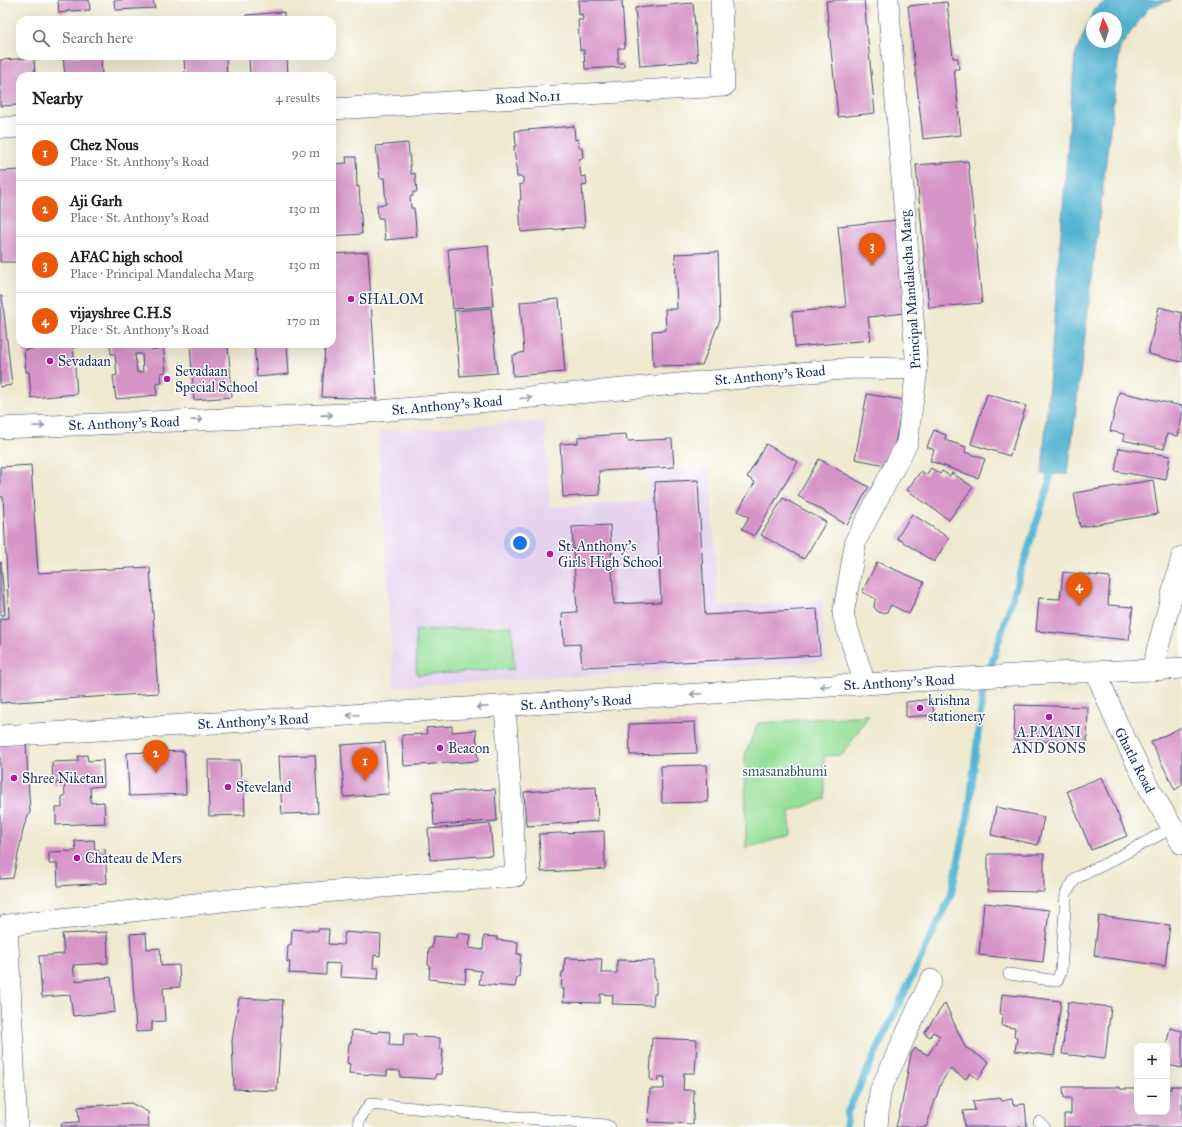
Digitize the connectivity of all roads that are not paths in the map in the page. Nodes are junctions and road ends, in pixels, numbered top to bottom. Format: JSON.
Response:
{"nodes":[{"id":1,"x":721,"y":0,"type":"edge"},
{"id":2,"x":888,"y":0,"type":"edge"},
{"id":3,"x":336,"y":108,"type":"edge"},
{"id":4,"x":16,"y":127,"type":"edge"},
{"id":5,"x":0,"y":128,"type":"edge"},
{"id":6,"x":917,"y":369,"type":"junction"},
{"id":7,"x":0,"y":428,"type":"edge"},
{"id":8,"x":1182,"y":557,"type":"edge"},
{"id":9,"x":1182,"y":668,"type":"edge"},
{"id":10,"x":1152,"y":670,"type":"junction"},
{"id":11,"x":1096,"y":672,"type":"junction"},
{"id":12,"x":865,"y":684,"type":"junction"},
{"id":13,"x":505,"y":706,"type":"junction"},
{"id":14,"x":0,"y":736,"type":"edge"},
{"id":15,"x":1177,"y":836,"type":"edge"},
{"id":16,"x":4,"y":925,"type":"edge"},
{"id":17,"x":1009,"y":974,"type":"dead end"},
{"id":18,"x":931,"y":980,"type":"dead end"},
{"id":19,"x":17,"y":1127,"type":"edge"},
{"id":20,"x":359,"y":1127,"type":"edge"},
{"id":21,"x":610,"y":1127,"type":"edge"},
{"id":22,"x":877,"y":1127,"type":"edge"}],
"edges":[{"from":1,"to":3,"type":"street","name":"Road No.11"},
{"from":2,"to":6,"type":"street","name":"Principal Mandalecha Marg"},
{"from":4,"to":5,"type":"street"},
{"from":7,"to":6,"type":"street","name":"St. Anthony's Road","one_way":true},
{"from":6,"to":12,"type":"street","name":"Principal Mandalecha Marg"},
{"from":8,"to":10,"type":"street"},
{"from":9,"to":10,"type":"street","name":"St. Anthony's Road"},
{"from":10,"to":11,"type":"street","name":"St. Anthony's Road"},
{"from":11,"to":12,"type":"street","name":"St. Anthony's Road"},
{"from":11,"to":15,"type":"street","name":"Ghatla Road"},
{"from":12,"to":13,"type":"street","name":"St. Anthony's Road","one_way":true},
{"from":13,"to":14,"type":"street","name":"St. Anthony's Road","one_way":true},
{"from":13,"to":16,"type":"street"},
{"from":15,"to":17,"type":"lane"},
{"from":16,"to":19,"type":"street"},
{"from":18,"to":22,"type":"street"},
{"from":20,"to":21,"type":"lane"}]}
